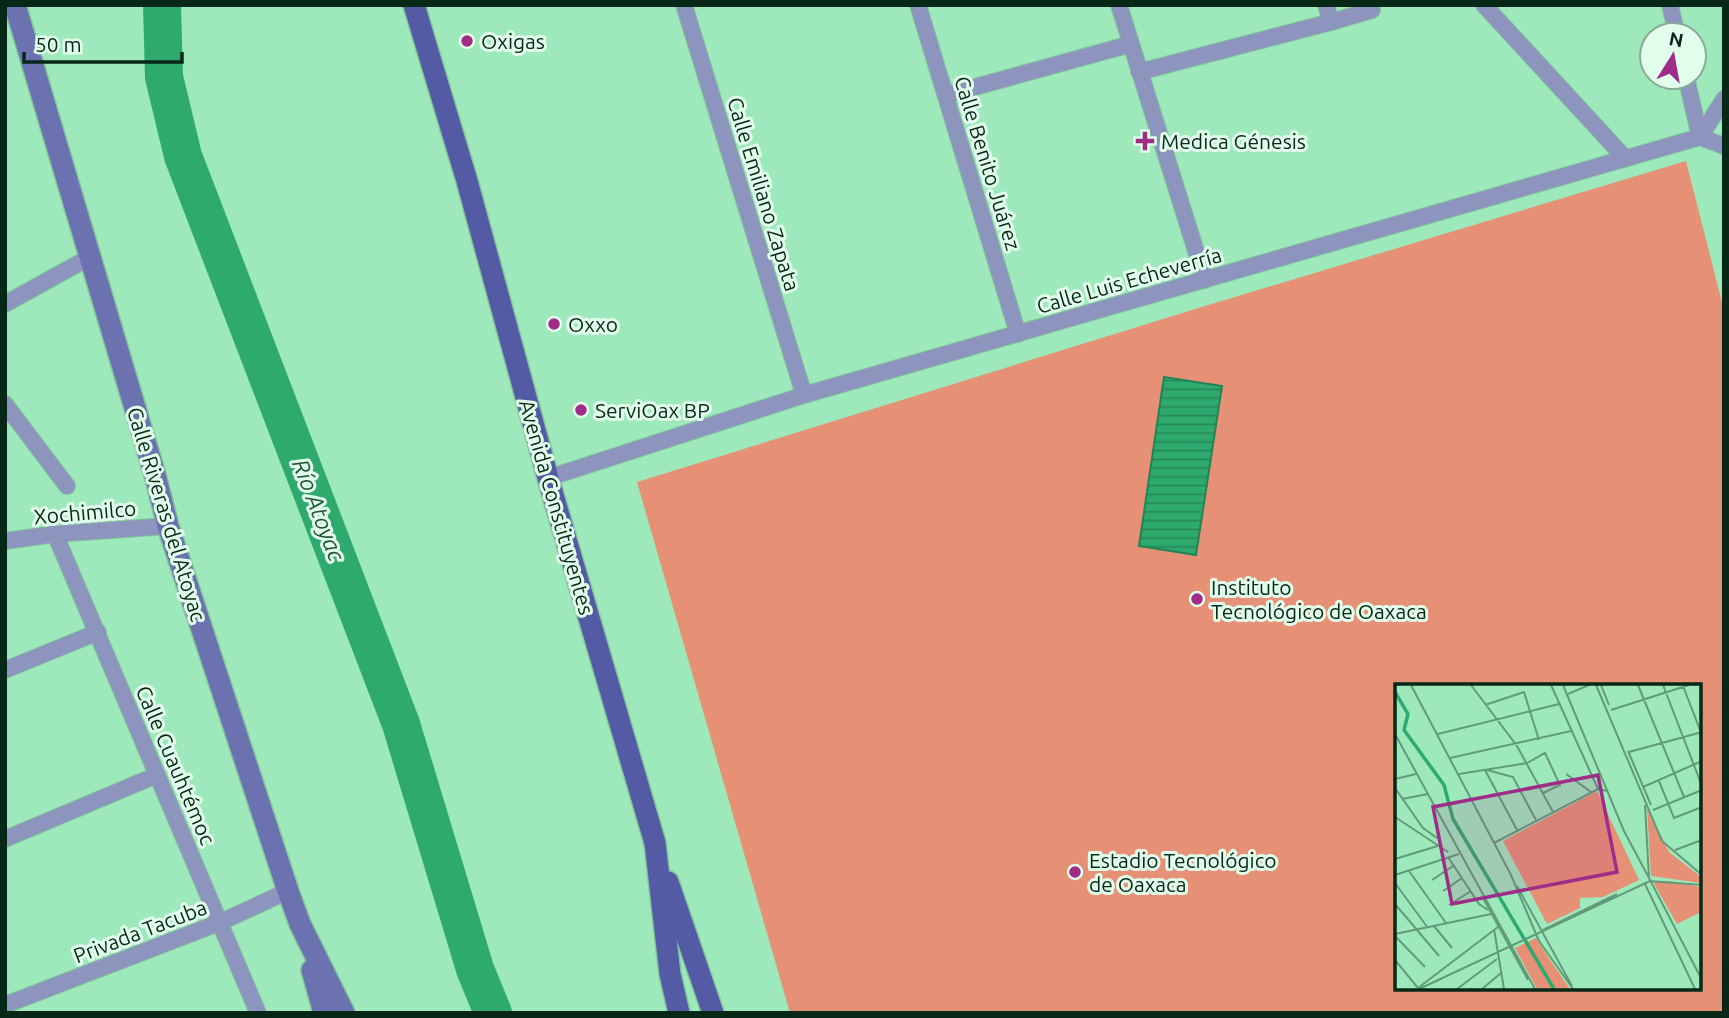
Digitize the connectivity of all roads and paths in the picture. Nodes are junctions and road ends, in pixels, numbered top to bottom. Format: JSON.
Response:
{"nodes":[{"id":1,"x":15,"y":5,"type":"edge"},
{"id":2,"x":414,"y":5,"type":"edge"},
{"id":3,"x":684,"y":5,"type":"edge"},
{"id":4,"x":918,"y":5,"type":"edge"},
{"id":5,"x":1119,"y":5,"type":"edge"},
{"id":6,"x":1326,"y":5,"type":"edge"},
{"id":7,"x":1484,"y":5,"type":"edge"},
{"id":8,"x":1372,"y":10,"type":"dead end"},
{"id":9,"x":1331,"y":22,"type":"junction"},
{"id":10,"x":1131,"y":44,"type":"junction"},
{"id":11,"x":1139,"y":72,"type":"junction"},
{"id":12,"x":1689,"y":91,"type":"edge"},
{"id":13,"x":946,"y":95,"type":"junction"},
{"id":14,"x":1724,"y":99,"type":"edge"},
{"id":15,"x":1700,"y":137,"type":"junction"},
{"id":16,"x":1724,"y":146,"type":"edge"},
{"id":17,"x":1625,"y":158,"type":"junction"},
{"id":18,"x":90,"y":257,"type":"junction"},
{"id":19,"x":1205,"y":280,"type":"junction"},
{"id":20,"x":5,"y":304,"type":"edge"},
{"id":21,"x":1018,"y":334,"type":"junction"},
{"id":22,"x":804,"y":395,"type":"junction"},
{"id":23,"x":5,"y":404,"type":"edge"},
{"id":24,"x":548,"y":478,"type":"junction"},
{"id":25,"x":67,"y":486,"type":"dead end"},
{"id":26,"x":168,"y":526,"type":"junction"},
{"id":27,"x":55,"y":534,"type":"junction"},
{"id":28,"x":5,"y":541,"type":"edge"},
{"id":29,"x":98,"y":632,"type":"junction"},
{"id":30,"x":5,"y":670,"type":"edge"},
{"id":31,"x":157,"y":775,"type":"junction"},
{"id":32,"x":5,"y":839,"type":"edge"},
{"id":33,"x":655,"y":843,"type":"junction"},
{"id":34,"x":288,"y":891,"type":"junction"},
{"id":35,"x":221,"y":922,"type":"junction"},
{"id":36,"x":300,"y":924,"type":"junction"},
{"id":37,"x":5,"y":1005,"type":"edge"},
{"id":38,"x":258,"y":1013,"type":"edge"},
{"id":39,"x":324,"y":1013,"type":"edge"},
{"id":40,"x":345,"y":1013,"type":"edge"},
{"id":41,"x":679,"y":1013,"type":"edge"},
{"id":42,"x":713,"y":1013,"type":"edge"}],
"edges":[{"from":1,"to":18,"type":"street","name":"Calle Riveras del Atoyac"},
{"from":2,"to":24,"type":"main road","name":"Avenida Constituyentes"},
{"from":3,"to":22,"type":"street","name":"Calle Emiliano Zapata"},
{"from":4,"to":13,"type":"street","name":"Calle Benito Juárez"},
{"from":5,"to":10,"type":"street"},
{"from":6,"to":9,"type":"street"},
{"from":7,"to":17,"type":"street"},
{"from":8,"to":9,"type":"street"},
{"from":9,"to":11,"type":"street"},
{"from":10,"to":11,"type":"street"},
{"from":10,"to":13,"type":"street"},
{"from":11,"to":19,"type":"street"},
{"from":12,"to":15,"type":"street"},
{"from":13,"to":21,"type":"street","name":"Calle Benito Juárez"},
{"from":14,"to":15,"type":"street"},
{"from":15,"to":16,"type":"street"},
{"from":15,"to":17,"type":"street","name":"Calle Luis Echeverría"},
{"from":17,"to":19,"type":"street","name":"Calle Luis Echeverría"},
{"from":18,"to":20,"type":"street"},
{"from":18,"to":26,"type":"street","name":"Calle Riveras del Atoyac"},
{"from":19,"to":21,"type":"street","name":"Calle Luis Echeverría"},
{"from":21,"to":22,"type":"street","name":"Calle Luis Echeverría"},
{"from":22,"to":24,"type":"street","name":"Calle Luis Echeverría"},
{"from":23,"to":25,"type":"street"},
{"from":24,"to":33,"type":"main road","name":"Avenida Constituyentes"},
{"from":26,"to":27,"type":"street","name":"Xochimilco"},
{"from":26,"to":34,"type":"street","name":"Calle Riveras del Atoyac"},
{"from":27,"to":28,"type":"street","name":"Xochimilco"},
{"from":27,"to":29,"type":"street","name":"Calle Cuauhtémoc"},
{"from":29,"to":30,"type":"street"},
{"from":29,"to":31,"type":"street","name":"Calle Cuauhtémoc"},
{"from":31,"to":32,"type":"street"},
{"from":31,"to":35,"type":"street","name":"Calle Cuauhtémoc"},
{"from":33,"to":41,"type":"main road","name":"Avenida Constituyentes"},
{"from":33,"to":42,"type":"main road"},
{"from":34,"to":35,"type":"street","name":"Privada Tacuba"},
{"from":34,"to":36,"type":"street","name":"Calle Riveras del Atoyac"},
{"from":35,"to":37,"type":"street","name":"Privada Tacuba"},
{"from":35,"to":38,"type":"street","name":"Calle Cuauhtémoc"},
{"from":36,"to":39,"type":"street"},
{"from":36,"to":40,"type":"street","name":"Calle Riveras del Atoyac"}]}
